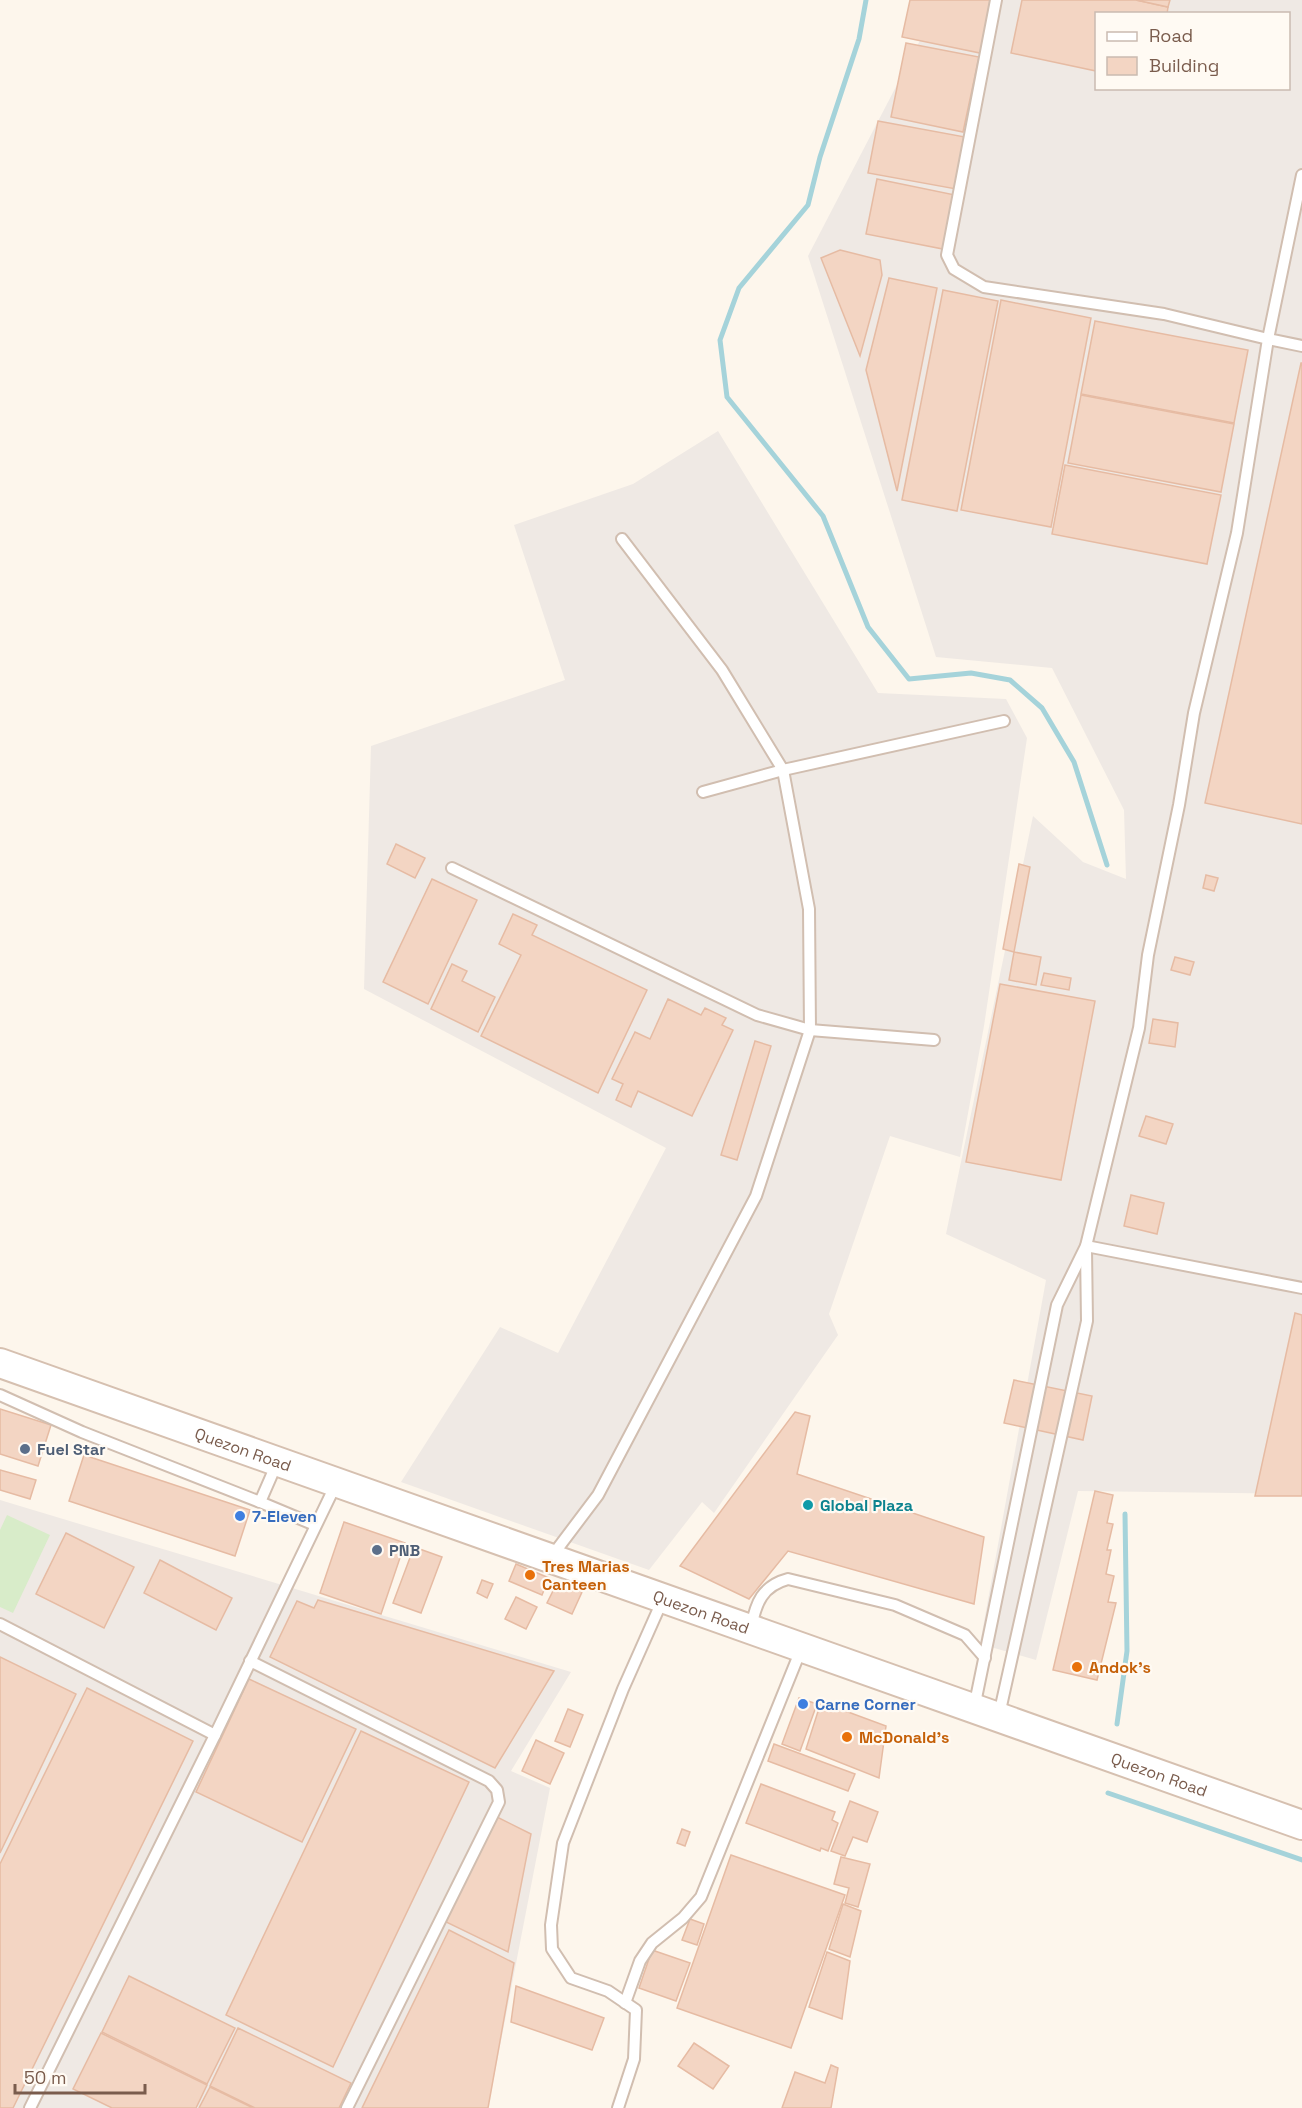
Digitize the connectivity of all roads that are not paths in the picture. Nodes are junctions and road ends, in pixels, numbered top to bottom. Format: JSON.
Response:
{"nodes":[{"id":1,"x":996,"y":0,"type":"edge"},
{"id":2,"x":1302,"y":175,"type":"edge"},
{"id":3,"x":1268,"y":339,"type":"junction"},
{"id":4,"x":1302,"y":346,"type":"edge"},
{"id":5,"x":622,"y":539,"type":"dead end"},
{"id":6,"x":1004,"y":721,"type":"dead end"},
{"id":7,"x":783,"y":770,"type":"junction"},
{"id":8,"x":703,"y":792,"type":"dead end"},
{"id":9,"x":452,"y":868,"type":"dead end"},
{"id":10,"x":810,"y":1030,"type":"junction"},
{"id":11,"x":934,"y":1040,"type":"dead end"},
{"id":12,"x":1086,"y":1246,"type":"junction"},
{"id":13,"x":1302,"y":1288,"type":"edge"},
{"id":14,"x":0,"y":1363,"type":"edge"},
{"id":15,"x":0,"y":1395,"type":"edge"},
{"id":16,"x":278,"y":1459,"type":"junction"},
{"id":17,"x":337,"y":1481,"type":"junction"},
{"id":18,"x":260,"y":1502,"type":"junction"},
{"id":19,"x":315,"y":1525,"type":"junction"},
{"id":20,"x":550,"y":1559,"type":"junction"},
{"id":21,"x":663,"y":1598,"type":"junction"},
{"id":22,"x":0,"y":1624,"type":"edge"},
{"id":23,"x":751,"y":1628,"type":"junction"},
{"id":24,"x":802,"y":1647,"type":"junction"},
{"id":25,"x":985,"y":1658,"type":"junction"},
{"id":26,"x":250,"y":1661,"type":"junction"},
{"id":27,"x":986,"y":1713,"type":"junction"},
{"id":28,"x":215,"y":1735,"type":"junction"},
{"id":29,"x":1302,"y":1824,"type":"edge"},
{"id":30,"x":625,"y":2003,"type":"junction"},
{"id":31,"x":30,"y":2108,"type":"edge"},
{"id":32,"x":347,"y":2108,"type":"edge"},
{"id":33,"x":618,"y":2108,"type":"edge"}],
"edges":[{"from":1,"to":3,"type":"lane"},
{"from":2,"to":3,"type":"lane"},
{"from":3,"to":4,"type":"lane"},
{"from":3,"to":12,"type":"lane"},
{"from":5,"to":7,"type":"lane"},
{"from":6,"to":7,"type":"lane"},
{"from":7,"to":8,"type":"lane"},
{"from":7,"to":10,"type":"lane"},
{"from":9,"to":10,"type":"lane"},
{"from":10,"to":11,"type":"lane"},
{"from":10,"to":20,"type":"lane"},
{"from":12,"to":13,"type":"lane"},
{"from":12,"to":25,"type":"lane"},
{"from":12,"to":27,"type":"lane"},
{"from":14,"to":16,"type":"main road","name":"Quezon Road"},
{"from":15,"to":18,"type":"lane"},
{"from":16,"to":17,"type":"main road","name":"Quezon Road"},
{"from":16,"to":18,"type":"lane"},
{"from":17,"to":19,"type":"lane"},
{"from":17,"to":20,"type":"main road","name":"Quezon Road"},
{"from":18,"to":19,"type":"lane"},
{"from":19,"to":26,"type":"lane"},
{"from":20,"to":21,"type":"main road","name":"Quezon Road"},
{"from":21,"to":23,"type":"main road","name":"Quezon Road"},
{"from":21,"to":30,"type":"lane"},
{"from":22,"to":28,"type":"lane"},
{"from":23,"to":24,"type":"main road","name":"Quezon Road"},
{"from":23,"to":25,"type":"lane"},
{"from":24,"to":27,"type":"main road","name":"Quezon Road"},
{"from":24,"to":30,"type":"lane"},
{"from":25,"to":27,"type":"lane"},
{"from":26,"to":28,"type":"lane"},
{"from":26,"to":32,"type":"lane"},
{"from":27,"to":29,"type":"main road","name":"Quezon Road"},
{"from":28,"to":31,"type":"lane"},
{"from":30,"to":33,"type":"lane"}]}
